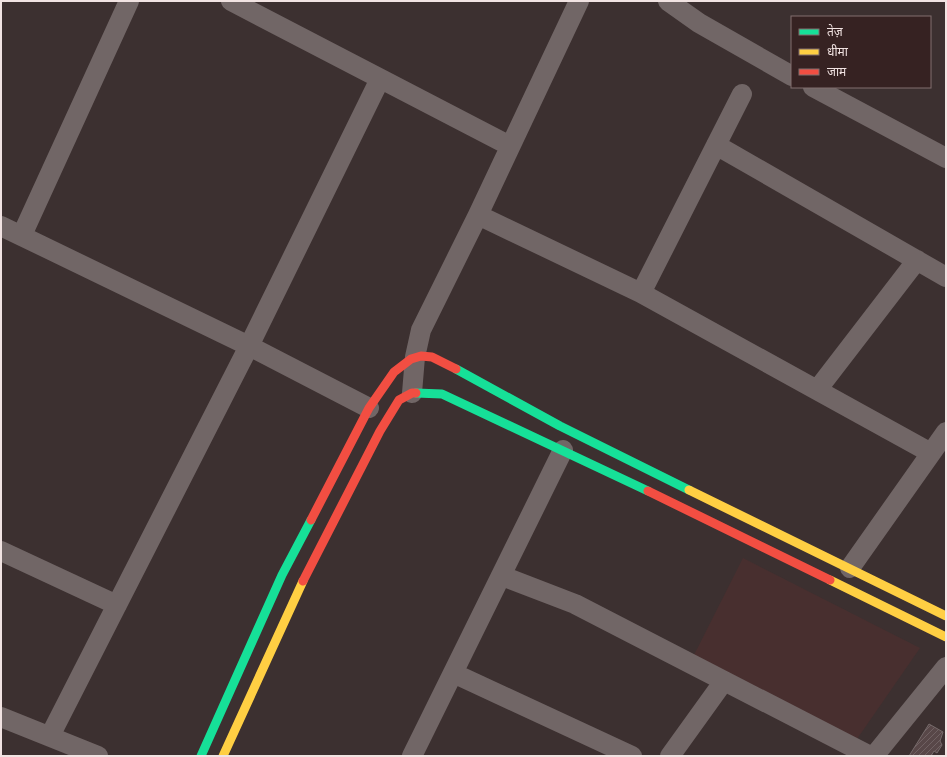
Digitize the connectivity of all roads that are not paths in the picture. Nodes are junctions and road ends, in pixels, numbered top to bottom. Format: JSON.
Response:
{"nodes":[{"id":1,"x":129,"y":1,"type":"edge"},
{"id":2,"x":231,"y":1,"type":"edge"},
{"id":3,"x":579,"y":1,"type":"edge"},
{"id":4,"x":668,"y":1,"type":"edge"},
{"id":5,"x":791,"y":75,"type":"edge"},
{"id":6,"x":380,"y":79,"type":"junction"},
{"id":7,"x":815,"y":88,"type":"edge"},
{"id":8,"x":742,"y":94,"type":"dead end"},
{"id":9,"x":716,"y":145,"type":"junction"},
{"id":10,"x":510,"y":146,"type":"junction"},
{"id":11,"x":946,"y":158,"type":"edge"},
{"id":12,"x":478,"y":215,"type":"junction"},
{"id":13,"x":1,"y":226,"type":"edge"},
{"id":14,"x":22,"y":235,"type":"junction"},
{"id":15,"x":917,"y":260,"type":"junction"},
{"id":16,"x":946,"y":277,"type":"edge"},
{"id":17,"x":641,"y":293,"type":"junction"},
{"id":18,"x":249,"y":346,"type":"junction"},
{"id":19,"x":415,"y":357,"type":"junction"},
{"id":20,"x":818,"y":390,"type":"junction"},
{"id":21,"x":412,"y":393,"type":"junction"},
{"id":22,"x":369,"y":408,"type":"junction"},
{"id":23,"x":946,"y":432,"type":"edge"},
{"id":24,"x":563,"y":450,"type":"junction"},
{"id":25,"x":931,"y":453,"type":"junction"},
{"id":26,"x":1,"y":551,"type":"edge"},
{"id":27,"x":850,"y":568,"type":"junction"},
{"id":28,"x":502,"y":576,"type":"junction"},
{"id":29,"x":117,"y":605,"type":"junction"},
{"id":30,"x":946,"y":616,"type":"edge"},
{"id":31,"x":946,"y":637,"type":"edge"},
{"id":32,"x":946,"y":667,"type":"edge"},
{"id":33,"x":453,"y":673,"type":"junction"},
{"id":34,"x":724,"y":681,"type":"junction"},
{"id":35,"x":1,"y":717,"type":"edge"},
{"id":36,"x":50,"y":736,"type":"junction"},
{"id":37,"x":98,"y":756,"type":"edge"},
{"id":38,"x":201,"y":756,"type":"edge"},
{"id":39,"x":223,"y":756,"type":"edge"},
{"id":40,"x":412,"y":756,"type":"edge"},
{"id":41,"x":632,"y":756,"type":"edge"},
{"id":42,"x":670,"y":756,"type":"edge"},
{"id":43,"x":870,"y":756,"type":"edge"},
{"id":44,"x":874,"y":756,"type":"edge"}],
"edges":[{"from":1,"to":14,"type":"street"},
{"from":2,"to":6,"type":"street"},
{"from":3,"to":10,"type":"street"},
{"from":4,"to":5,"type":"street"},
{"from":6,"to":10,"type":"street"},
{"from":6,"to":18,"type":"street"},
{"from":7,"to":11,"type":"street"},
{"from":8,"to":9,"type":"street"},
{"from":9,"to":15,"type":"street"},
{"from":9,"to":17,"type":"street"},
{"from":10,"to":12,"type":"street"},
{"from":12,"to":17,"type":"street"},
{"from":12,"to":19,"type":"street"},
{"from":13,"to":14,"type":"street"},
{"from":14,"to":18,"type":"street"},
{"from":15,"to":16,"type":"street"},
{"from":15,"to":20,"type":"street"},
{"from":17,"to":20,"type":"street"},
{"from":18,"to":22,"type":"street"},
{"from":18,"to":29,"type":"street"},
{"from":19,"to":21,"type":"street"},
{"from":19,"to":22,"type":"street"},
{"from":19,"to":27,"type":"street"},
{"from":20,"to":25,"type":"street"},
{"from":21,"to":24,"type":"street"},
{"from":21,"to":39,"type":"street"},
{"from":22,"to":38,"type":"street"},
{"from":23,"to":25,"type":"street"},
{"from":24,"to":28,"type":"street"},
{"from":24,"to":31,"type":"street"},
{"from":25,"to":27,"type":"street"},
{"from":26,"to":29,"type":"street"},
{"from":27,"to":30,"type":"street"},
{"from":28,"to":33,"type":"street"},
{"from":28,"to":34,"type":"street"},
{"from":29,"to":36,"type":"street"},
{"from":32,"to":44,"type":"street"},
{"from":33,"to":40,"type":"street"},
{"from":33,"to":41,"type":"street"},
{"from":34,"to":42,"type":"street"},
{"from":34,"to":43,"type":"street"},
{"from":35,"to":36,"type":"street"},
{"from":36,"to":37,"type":"street"}]}
